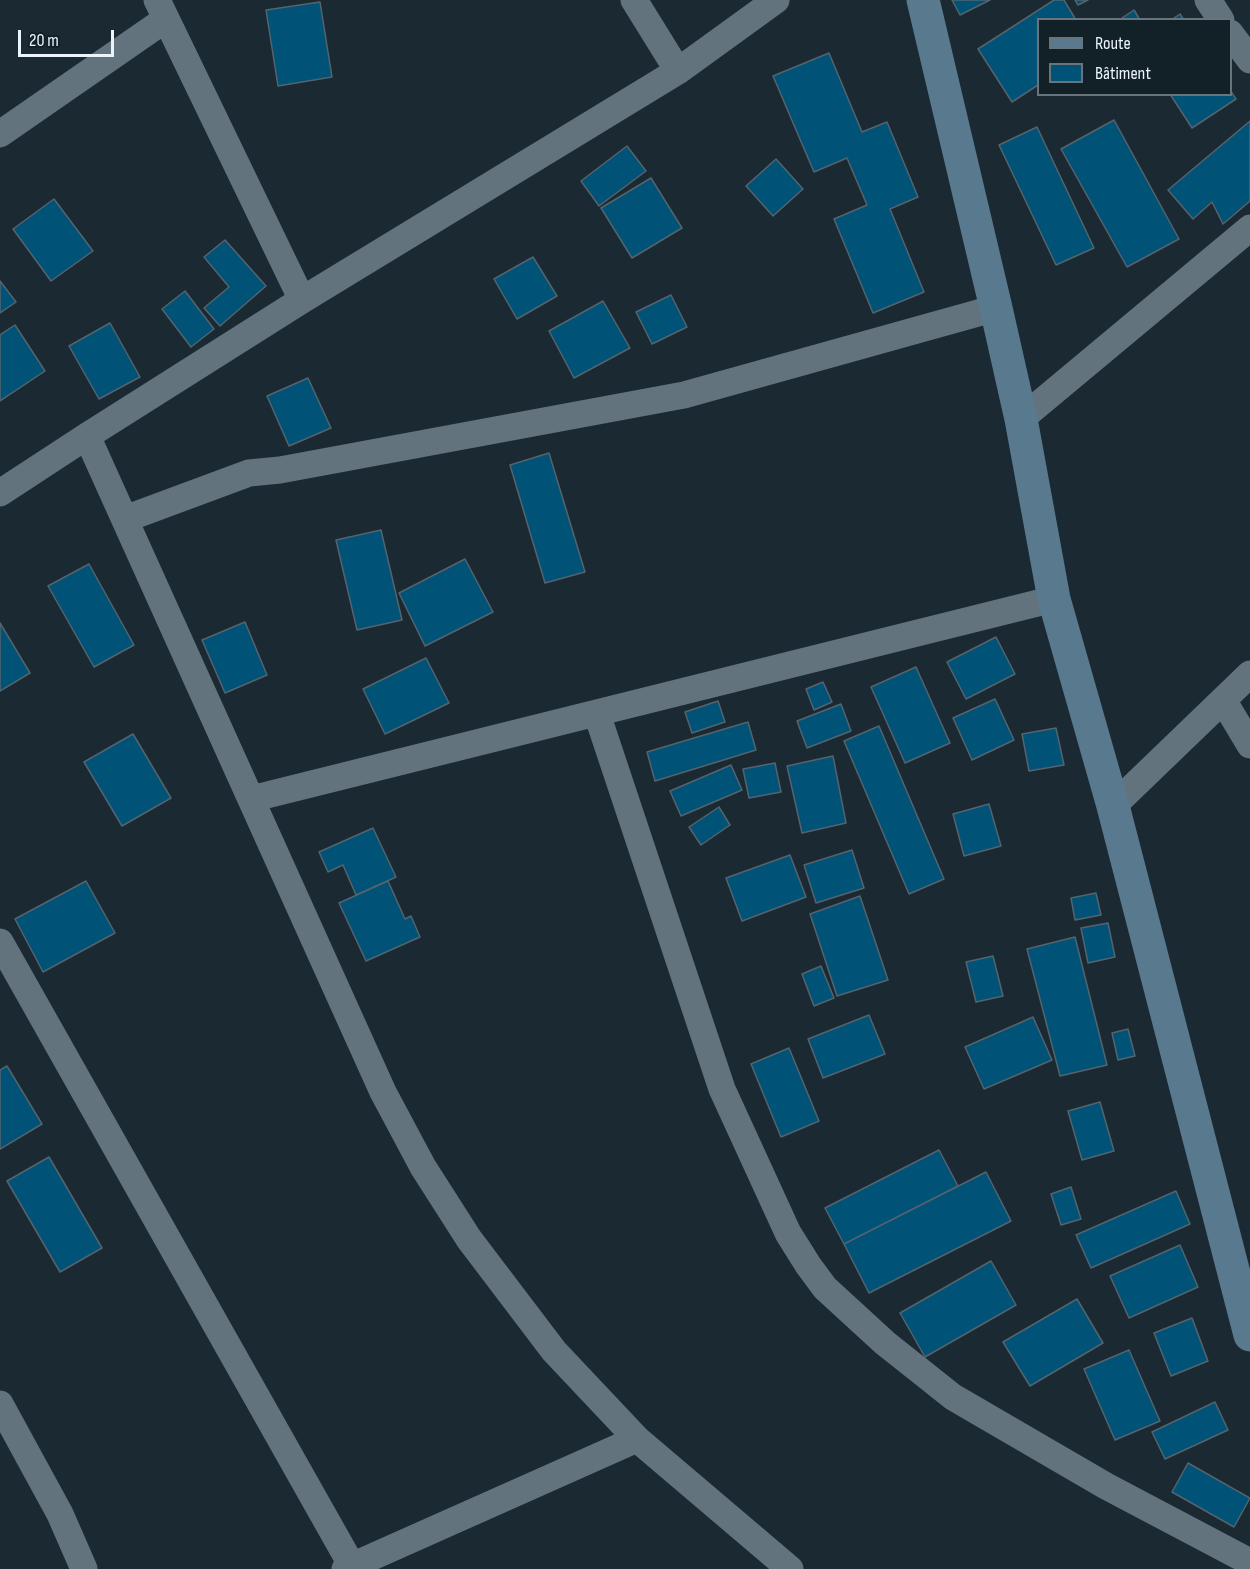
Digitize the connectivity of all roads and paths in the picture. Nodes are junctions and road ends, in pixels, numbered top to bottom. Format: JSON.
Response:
{"nodes":[{"id":1,"x":634,"y":0,"type":"edge"},
{"id":2,"x":776,"y":0,"type":"edge"},
{"id":3,"x":923,"y":0,"type":"edge"},
{"id":4,"x":1208,"y":0,"type":"edge"},
{"id":5,"x":162,"y":10,"type":"edge"},
{"id":6,"x":1220,"y":18,"type":"edge"},
{"id":7,"x":1232,"y":36,"type":"edge"},
{"id":8,"x":1250,"y":60,"type":"edge"},
{"id":9,"x":678,"y":71,"type":"junction"},
{"id":10,"x":0,"y":134,"type":"edge"},
{"id":11,"x":1250,"y":228,"type":"edge"},
{"id":12,"x":302,"y":300,"type":"junction"},
{"id":13,"x":996,"y":308,"type":"junction"},
{"id":14,"x":1021,"y":419,"type":"junction"},
{"id":15,"x":87,"y":436,"type":"junction"},
{"id":16,"x":0,"y":493,"type":"edge"},
{"id":17,"x":125,"y":519,"type":"junction"},
{"id":18,"x":1054,"y":599,"type":"junction"},
{"id":19,"x":1250,"y":674,"type":"edge"},
{"id":20,"x":1222,"y":700,"type":"junction"},
{"id":21,"x":597,"y":714,"type":"junction"},
{"id":22,"x":1250,"y":745,"type":"edge"},
{"id":23,"x":251,"y":799,"type":"junction"},
{"id":24,"x":1113,"y":806,"type":"junction"},
{"id":25,"x":0,"y":942,"type":"edge"},
{"id":26,"x":1250,"y":1335,"type":"edge"},
{"id":27,"x":0,"y":1404,"type":"edge"},
{"id":28,"x":637,"y":1439,"type":"junction"},
{"id":29,"x":1250,"y":1563,"type":"edge"},
{"id":30,"x":348,"y":1568,"type":"edge"},
{"id":31,"x":84,"y":1569,"type":"edge"},
{"id":32,"x":790,"y":1569,"type":"edge"}],
"edges":[{"from":1,"to":9,"type":"street"},
{"from":2,"to":9,"type":"street"},
{"from":3,"to":13,"type":"street"},
{"from":4,"to":6,"type":"street"},
{"from":5,"to":10,"type":"street"},
{"from":5,"to":12,"type":"street"},
{"from":7,"to":8,"type":"street"},
{"from":9,"to":12,"type":"street"},
{"from":11,"to":14,"type":"street"},
{"from":12,"to":15,"type":"street"},
{"from":13,"to":14,"type":"street"},
{"from":13,"to":17,"type":"street"},
{"from":14,"to":18,"type":"street"},
{"from":15,"to":16,"type":"street"},
{"from":15,"to":17,"type":"street"},
{"from":17,"to":23,"type":"street"},
{"from":18,"to":21,"type":"street"},
{"from":18,"to":24,"type":"street"},
{"from":19,"to":20,"type":"street"},
{"from":20,"to":22,"type":"street"},
{"from":20,"to":24,"type":"street"},
{"from":21,"to":23,"type":"street"},
{"from":21,"to":29,"type":"street"},
{"from":23,"to":28,"type":"street"},
{"from":24,"to":26,"type":"street"},
{"from":25,"to":30,"type":"street"},
{"from":27,"to":31,"type":"street"},
{"from":28,"to":30,"type":"street"},
{"from":28,"to":32,"type":"street"}]}
